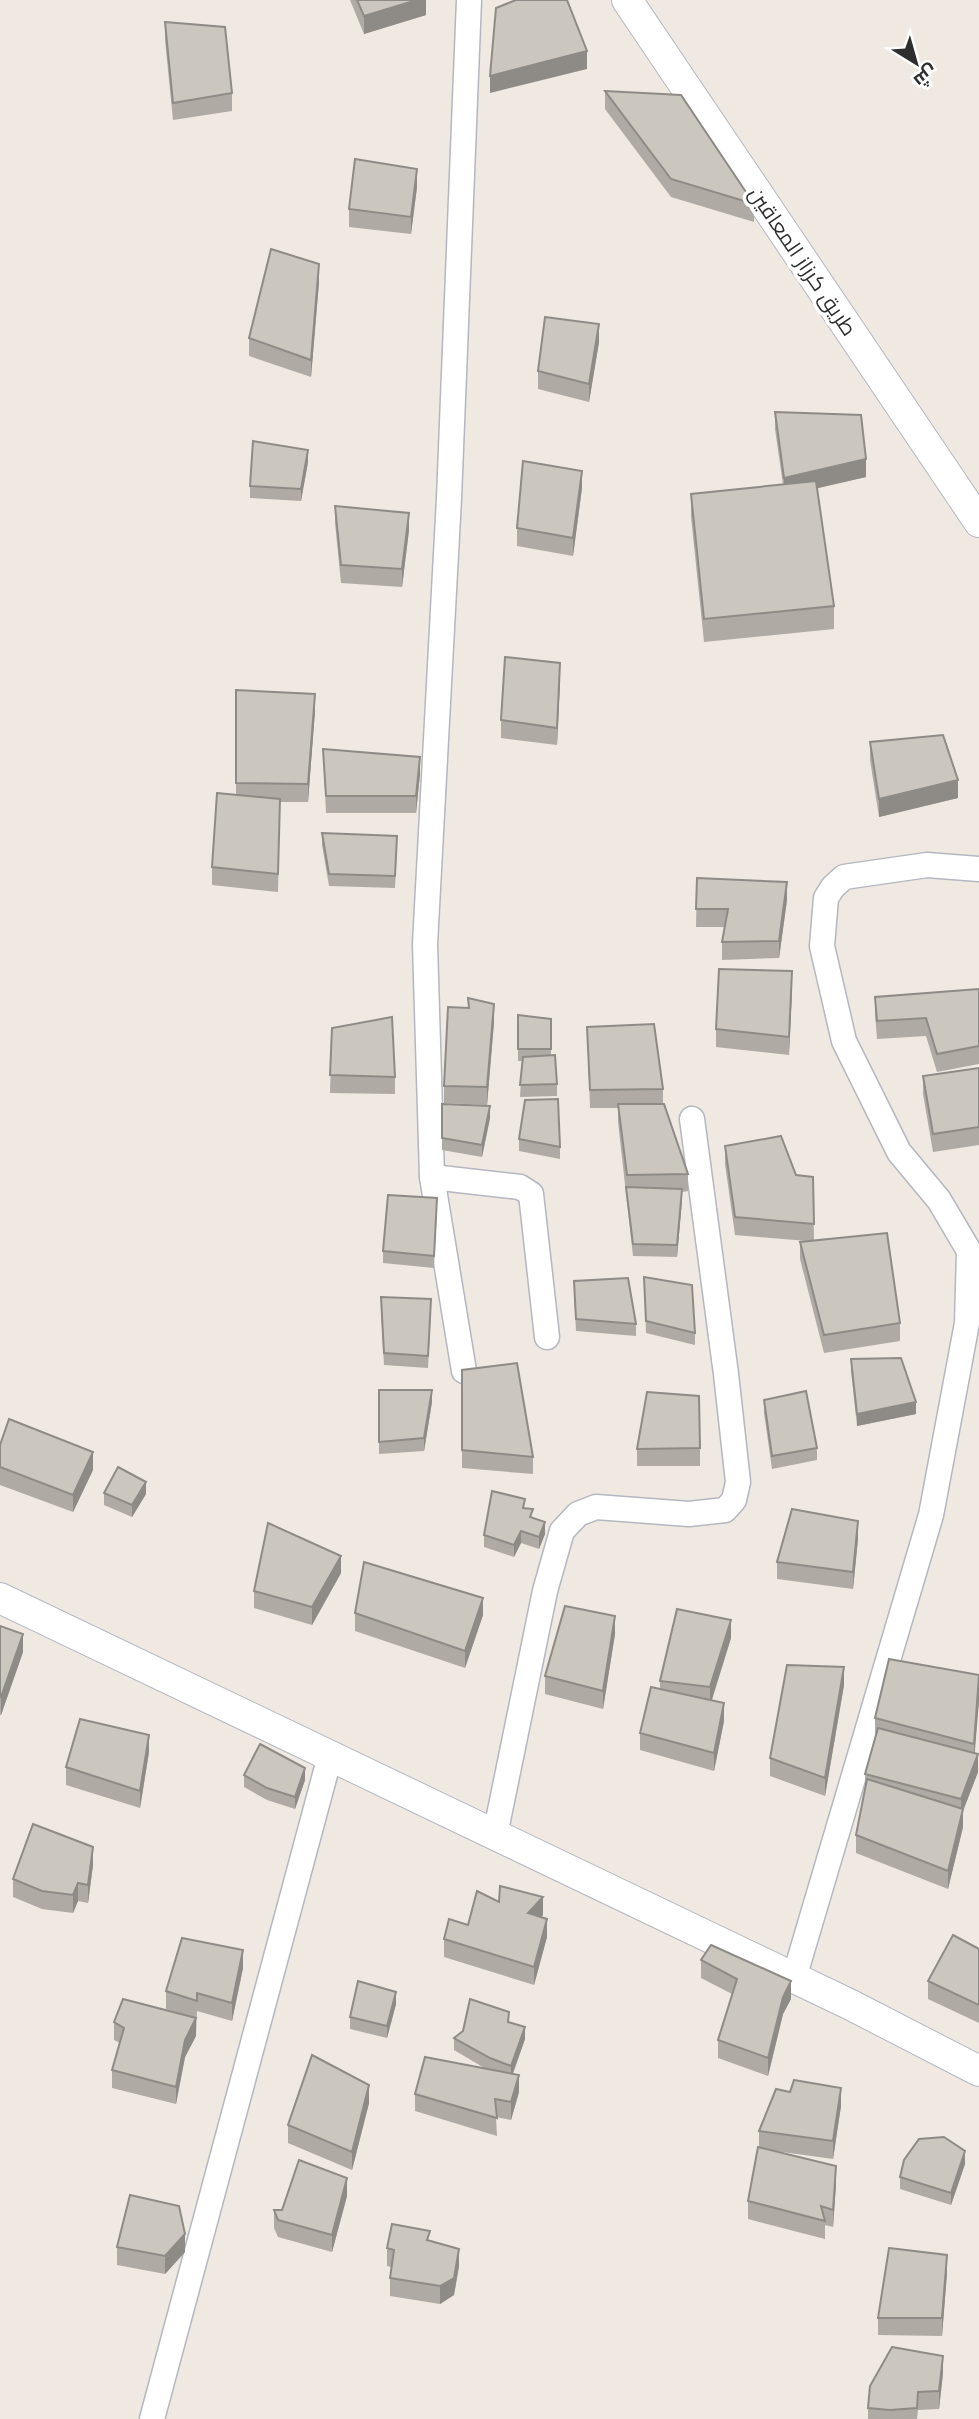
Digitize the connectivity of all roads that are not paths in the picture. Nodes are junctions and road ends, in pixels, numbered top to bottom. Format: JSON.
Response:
{"nodes":[{"id":1,"x":469,"y":0,"type":"edge"},
{"id":2,"x":627,"y":0,"type":"edge"},
{"id":3,"x":979,"y":522,"type":"edge"},
{"id":4,"x":979,"y":869,"type":"edge"},
{"id":5,"x":692,"y":1119,"type":"dead end"},
{"id":6,"x":432,"y":1177,"type":"junction"},
{"id":7,"x":547,"y":1337,"type":"dead end"},
{"id":8,"x":464,"y":1371,"type":"edge"},
{"id":9,"x":0,"y":1598,"type":"edge"},
{"id":10,"x":330,"y":1756,"type":"junction"},
{"id":11,"x":495,"y":1835,"type":"junction"},
{"id":12,"x":794,"y":1978,"type":"junction"},
{"id":13,"x":979,"y":2071,"type":"edge"},
{"id":14,"x":152,"y":2419,"type":"edge"}],
"edges":[{"from":1,"to":6,"type":"street"},
{"from":2,"to":3,"type":"street","name":"طريق كرزاز المعاقين"},
{"from":4,"to":12,"type":"street"},
{"from":5,"to":11,"type":"street"},
{"from":6,"to":7,"type":"street"},
{"from":6,"to":8,"type":"street"},
{"from":9,"to":10,"type":"street"},
{"from":10,"to":11,"type":"street"},
{"from":10,"to":14,"type":"street"},
{"from":11,"to":12,"type":"street"},
{"from":12,"to":13,"type":"street"}]}
